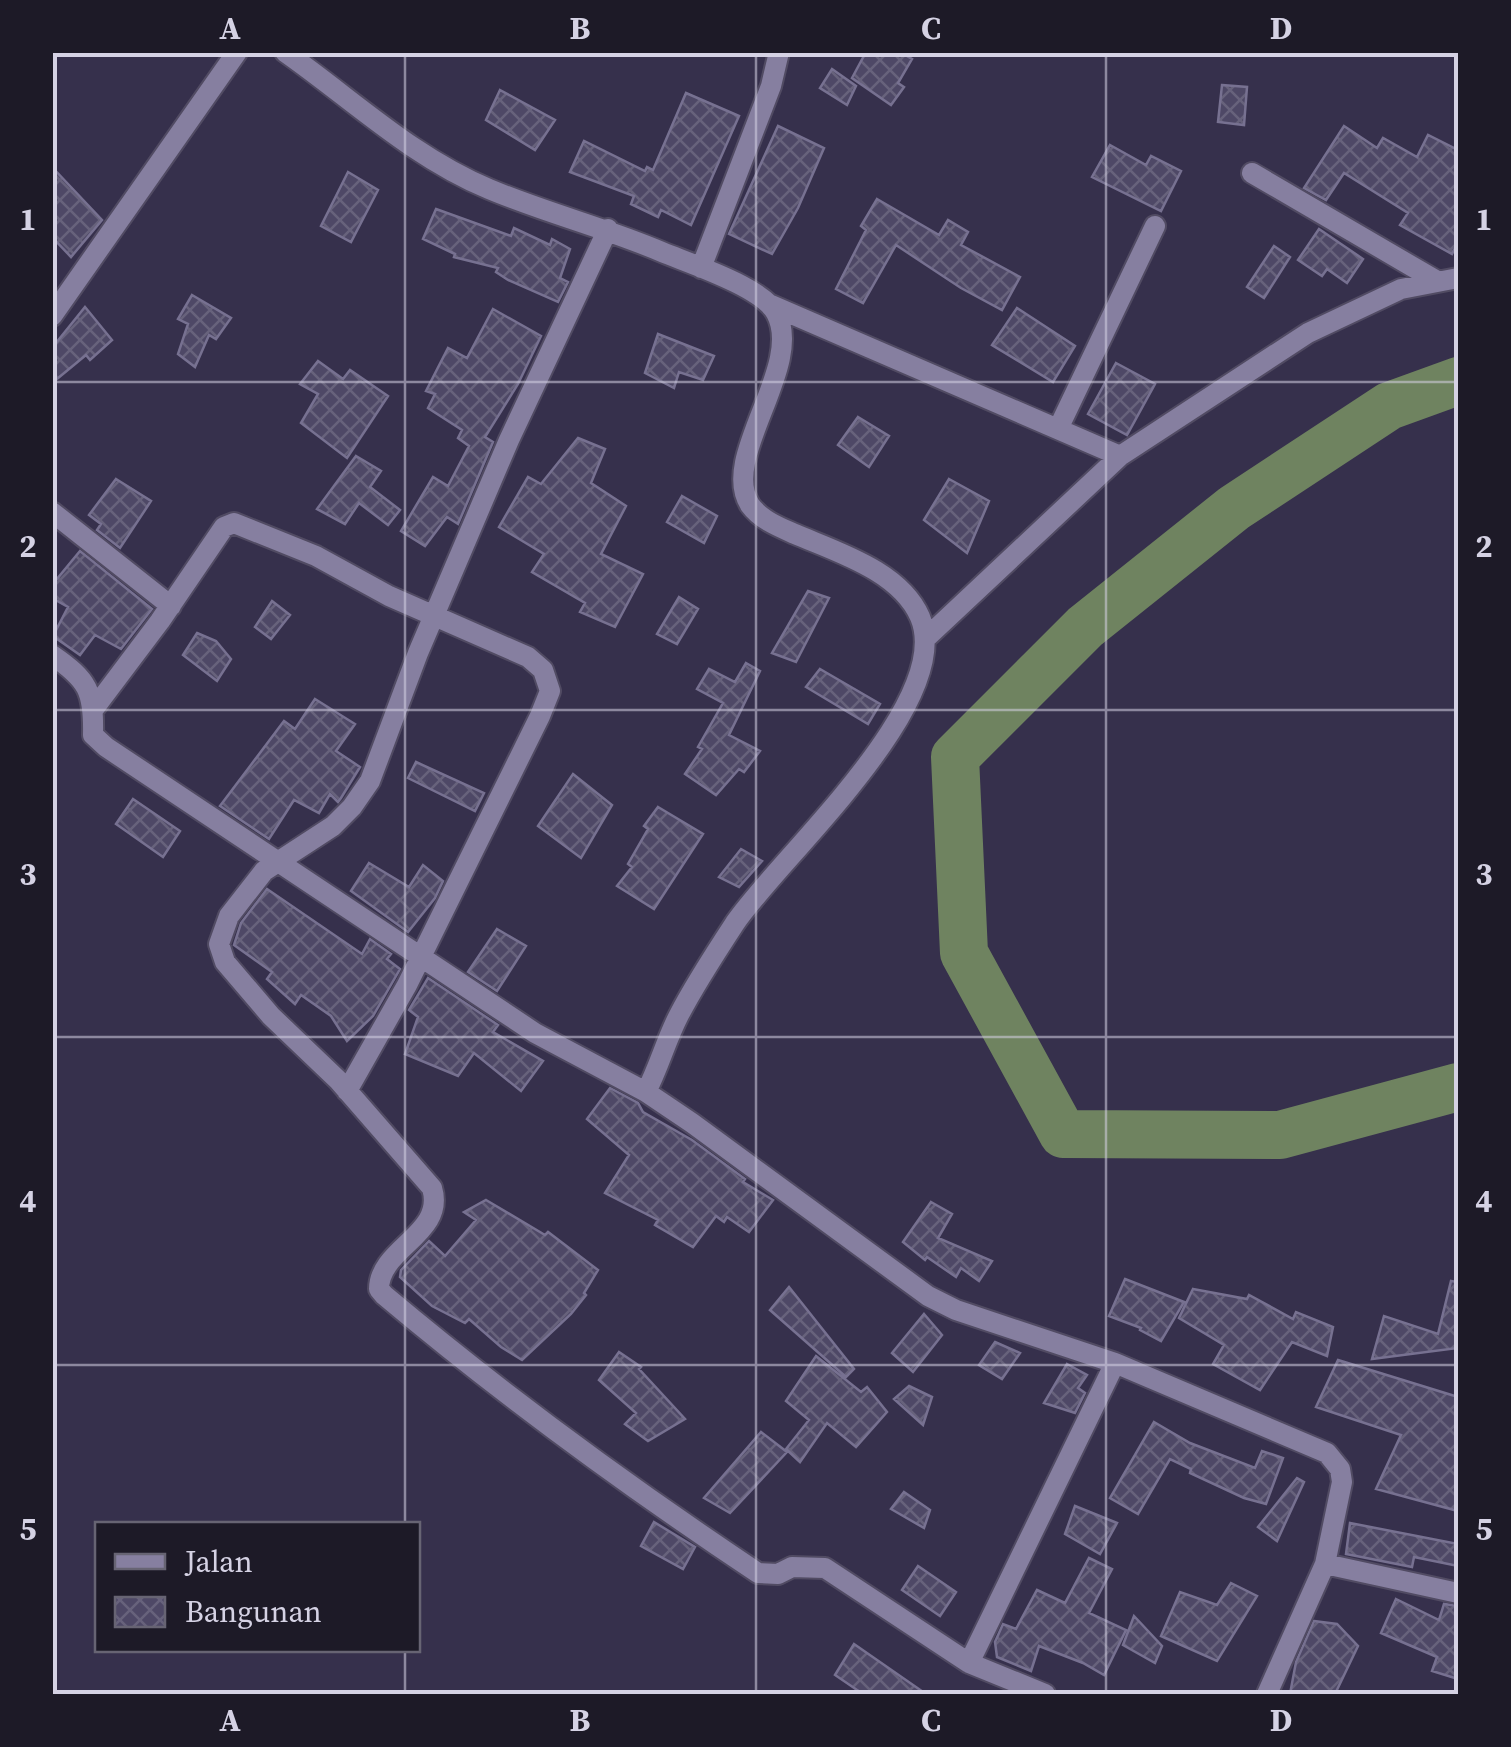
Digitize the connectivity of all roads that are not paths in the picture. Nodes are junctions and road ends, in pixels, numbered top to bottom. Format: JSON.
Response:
{"nodes":[{"id":1,"x":238,"y":52,"type":"edge"},
{"id":2,"x":779,"y":52,"type":"edge"},
{"id":3,"x":297,"y":56,"type":"edge"},
{"id":4,"x":1252,"y":173,"type":"dead end"},
{"id":5,"x":1155,"y":226,"type":"dead end"},
{"id":6,"x":608,"y":229,"type":"junction"},
{"id":7,"x":701,"y":268,"type":"junction"},
{"id":8,"x":1448,"y":280,"type":"edge"},
{"id":9,"x":771,"y":305,"type":"junction"},
{"id":10,"x":52,"y":316,"type":"edge"},
{"id":11,"x":1058,"y":429,"type":"junction"},
{"id":12,"x":1120,"y":456,"type":"junction"},
{"id":13,"x":52,"y":512,"type":"edge"},
{"id":14,"x":170,"y":606,"type":"junction"},
{"id":15,"x":435,"y":617,"type":"junction"},
{"id":16,"x":926,"y":639,"type":"junction"},
{"id":17,"x":52,"y":655,"type":"edge"},
{"id":18,"x":94,"y":710,"type":"junction"},
{"id":19,"x":277,"y":862,"type":"junction"},
{"id":20,"x":422,"y":956,"type":"junction"},
{"id":21,"x":347,"y":1091,"type":"junction"},
{"id":22,"x":646,"y":1092,"type":"junction"},
{"id":23,"x":1115,"y":1363,"type":"junction"},
{"id":24,"x":1326,"y":1564,"type":"junction"},
{"id":25,"x":1458,"y":1592,"type":"edge"},
{"id":26,"x":969,"y":1663,"type":"junction"},
{"id":27,"x":1045,"y":1694,"type":"edge"},
{"id":28,"x":1267,"y":1694,"type":"edge"}],
"edges":[{"from":1,"to":10,"type":"street"},
{"from":2,"to":7,"type":"street"},
{"from":3,"to":6,"type":"street"},
{"from":4,"to":8,"type":"street"},
{"from":5,"to":11,"type":"street"},
{"from":6,"to":7,"type":"street"},
{"from":6,"to":15,"type":"street"},
{"from":7,"to":9,"type":"street"},
{"from":8,"to":12,"type":"street"},
{"from":9,"to":11,"type":"street"},
{"from":9,"to":16,"type":"street"},
{"from":11,"to":12,"type":"street"},
{"from":12,"to":16,"type":"street"},
{"from":13,"to":14,"type":"street"},
{"from":14,"to":15,"type":"street"},
{"from":14,"to":18,"type":"street"},
{"from":15,"to":19,"type":"street"},
{"from":15,"to":20,"type":"street"},
{"from":16,"to":22,"type":"street"},
{"from":17,"to":18,"type":"street"},
{"from":18,"to":19,"type":"street"},
{"from":19,"to":20,"type":"street"},
{"from":19,"to":21,"type":"street"},
{"from":20,"to":21,"type":"street"},
{"from":20,"to":22,"type":"street"},
{"from":21,"to":26,"type":"street"},
{"from":22,"to":23,"type":"street"},
{"from":23,"to":24,"type":"street"},
{"from":23,"to":26,"type":"street"},
{"from":24,"to":25,"type":"street"},
{"from":24,"to":28,"type":"street"},
{"from":26,"to":27,"type":"street"}]}
